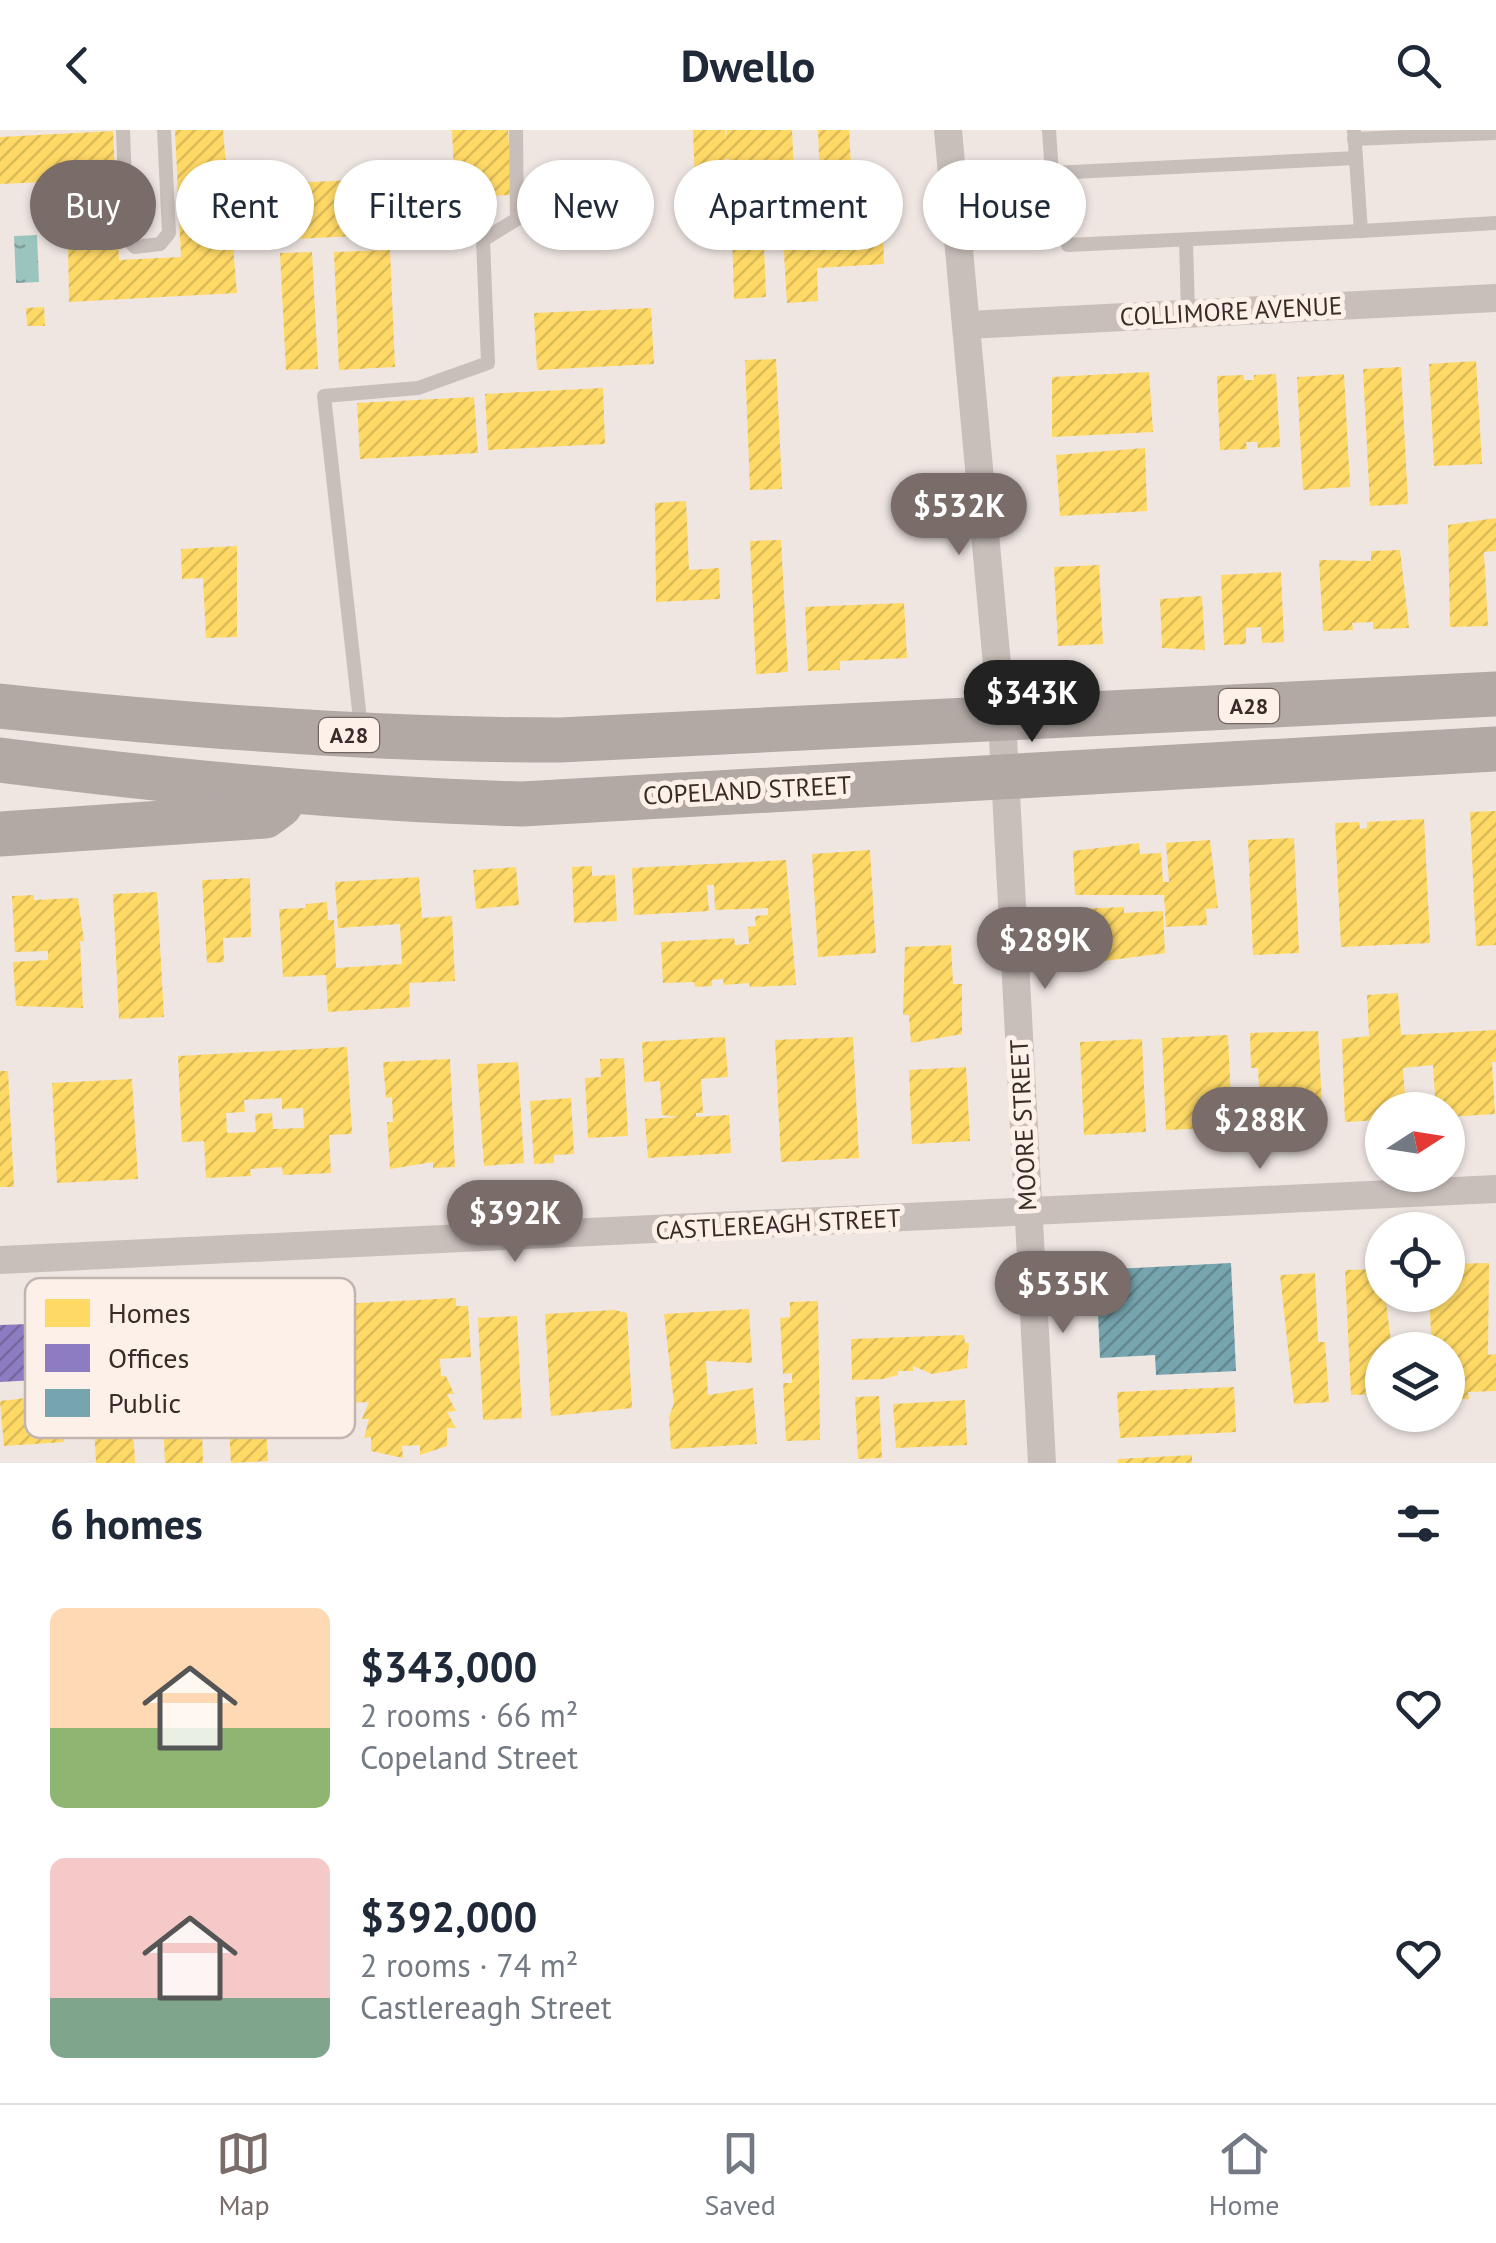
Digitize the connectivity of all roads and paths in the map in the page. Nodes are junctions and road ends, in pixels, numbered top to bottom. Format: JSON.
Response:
{"nodes":[{"id":1,"x":122,"y":130,"type":"edge"},
{"id":2,"x":164,"y":130,"type":"edge"},
{"id":3,"x":516,"y":130,"type":"edge"},
{"id":4,"x":948,"y":130,"type":"edge"},
{"id":5,"x":1049,"y":130,"type":"edge"},
{"id":6,"x":1439,"y":133,"type":"edge"},
{"id":7,"x":1496,"y":133,"type":"edge"},
{"id":8,"x":1354,"y":134,"type":"edge"},
{"id":9,"x":1356,"y":158,"type":"junction"},
{"id":10,"x":1051,"y":160,"type":"edge"},
{"id":11,"x":1086,"y":171,"type":"edge"},
{"id":12,"x":1496,"y":223,"type":"edge"},
{"id":13,"x":1361,"y":230,"type":"junction"},
{"id":14,"x":1186,"y":240,"type":"junction"},
{"id":15,"x":1086,"y":244,"type":"edge"},
{"id":16,"x":1496,"y":298,"type":"edge"},
{"id":17,"x":1188,"y":314,"type":"junction"},
{"id":18,"x":967,"y":324,"type":"junction"},
{"id":19,"x":1496,"y":694,"type":"edge"},
{"id":20,"x":0,"y":706,"type":"edge"},
{"id":21,"x":1002,"y":718,"type":"junction"},
{"id":22,"x":362,"y":736,"type":"junction"},
{"id":23,"x":1496,"y":749,"type":"edge"},
{"id":24,"x":0,"y":760,"type":"edge"},
{"id":25,"x":1005,"y":775,"type":"junction"},
{"id":26,"x":286,"y":792,"type":"junction"},
{"id":27,"x":0,"y":834,"type":"edge"},
{"id":28,"x":1496,"y":1189,"type":"edge"},
{"id":29,"x":1028,"y":1212,"type":"junction"},
{"id":30,"x":0,"y":1260,"type":"edge"},
{"id":31,"x":1042,"y":1463,"type":"edge"}],
"edges":[{"from":1,"to":2,"type":"lane"},
{"from":3,"to":22,"type":"lane"},
{"from":4,"to":18,"type":"street","name":"MOORE STREET"},
{"from":5,"to":10,"type":"lane"},
{"from":6,"to":7,"type":"lane"},
{"from":6,"to":8,"type":"lane"},
{"from":8,"to":9,"type":"lane"},
{"from":9,"to":11,"type":"lane"},
{"from":9,"to":13,"type":"lane"},
{"from":12,"to":13,"type":"lane"},
{"from":13,"to":14,"type":"lane"},
{"from":14,"to":15,"type":"lane"},
{"from":14,"to":17,"type":"lane"},
{"from":16,"to":17,"type":"street","name":"COLLIMORE AVENUE"},
{"from":17,"to":18,"type":"street","name":"COLLIMORE AVENUE"},
{"from":18,"to":21,"type":"street","name":"MOORE STREET"},
{"from":19,"to":21,"type":"highway","number":"A28"},
{"from":20,"to":22,"type":"highway","number":"A28"},
{"from":21,"to":22,"type":"highway","number":"A28"},
{"from":21,"to":25,"type":"street","name":"MOORE STREET"},
{"from":23,"to":25,"type":"highway","name":"COPELAND STREET","number":"A28"},
{"from":24,"to":26,"type":"highway","name":"COPELAND STREET","number":"A28"},
{"from":25,"to":26,"type":"highway","name":"COPELAND STREET","number":"A28"},
{"from":25,"to":29,"type":"street","name":"MOORE STREET"},
{"from":26,"to":27,"type":"highway"},
{"from":28,"to":29,"type":"street","name":"CASTLEREAGH STREET"},
{"from":29,"to":30,"type":"street","name":"CASTLEREAGH STREET"},
{"from":29,"to":31,"type":"street","name":"MOORE STREET"}]}
